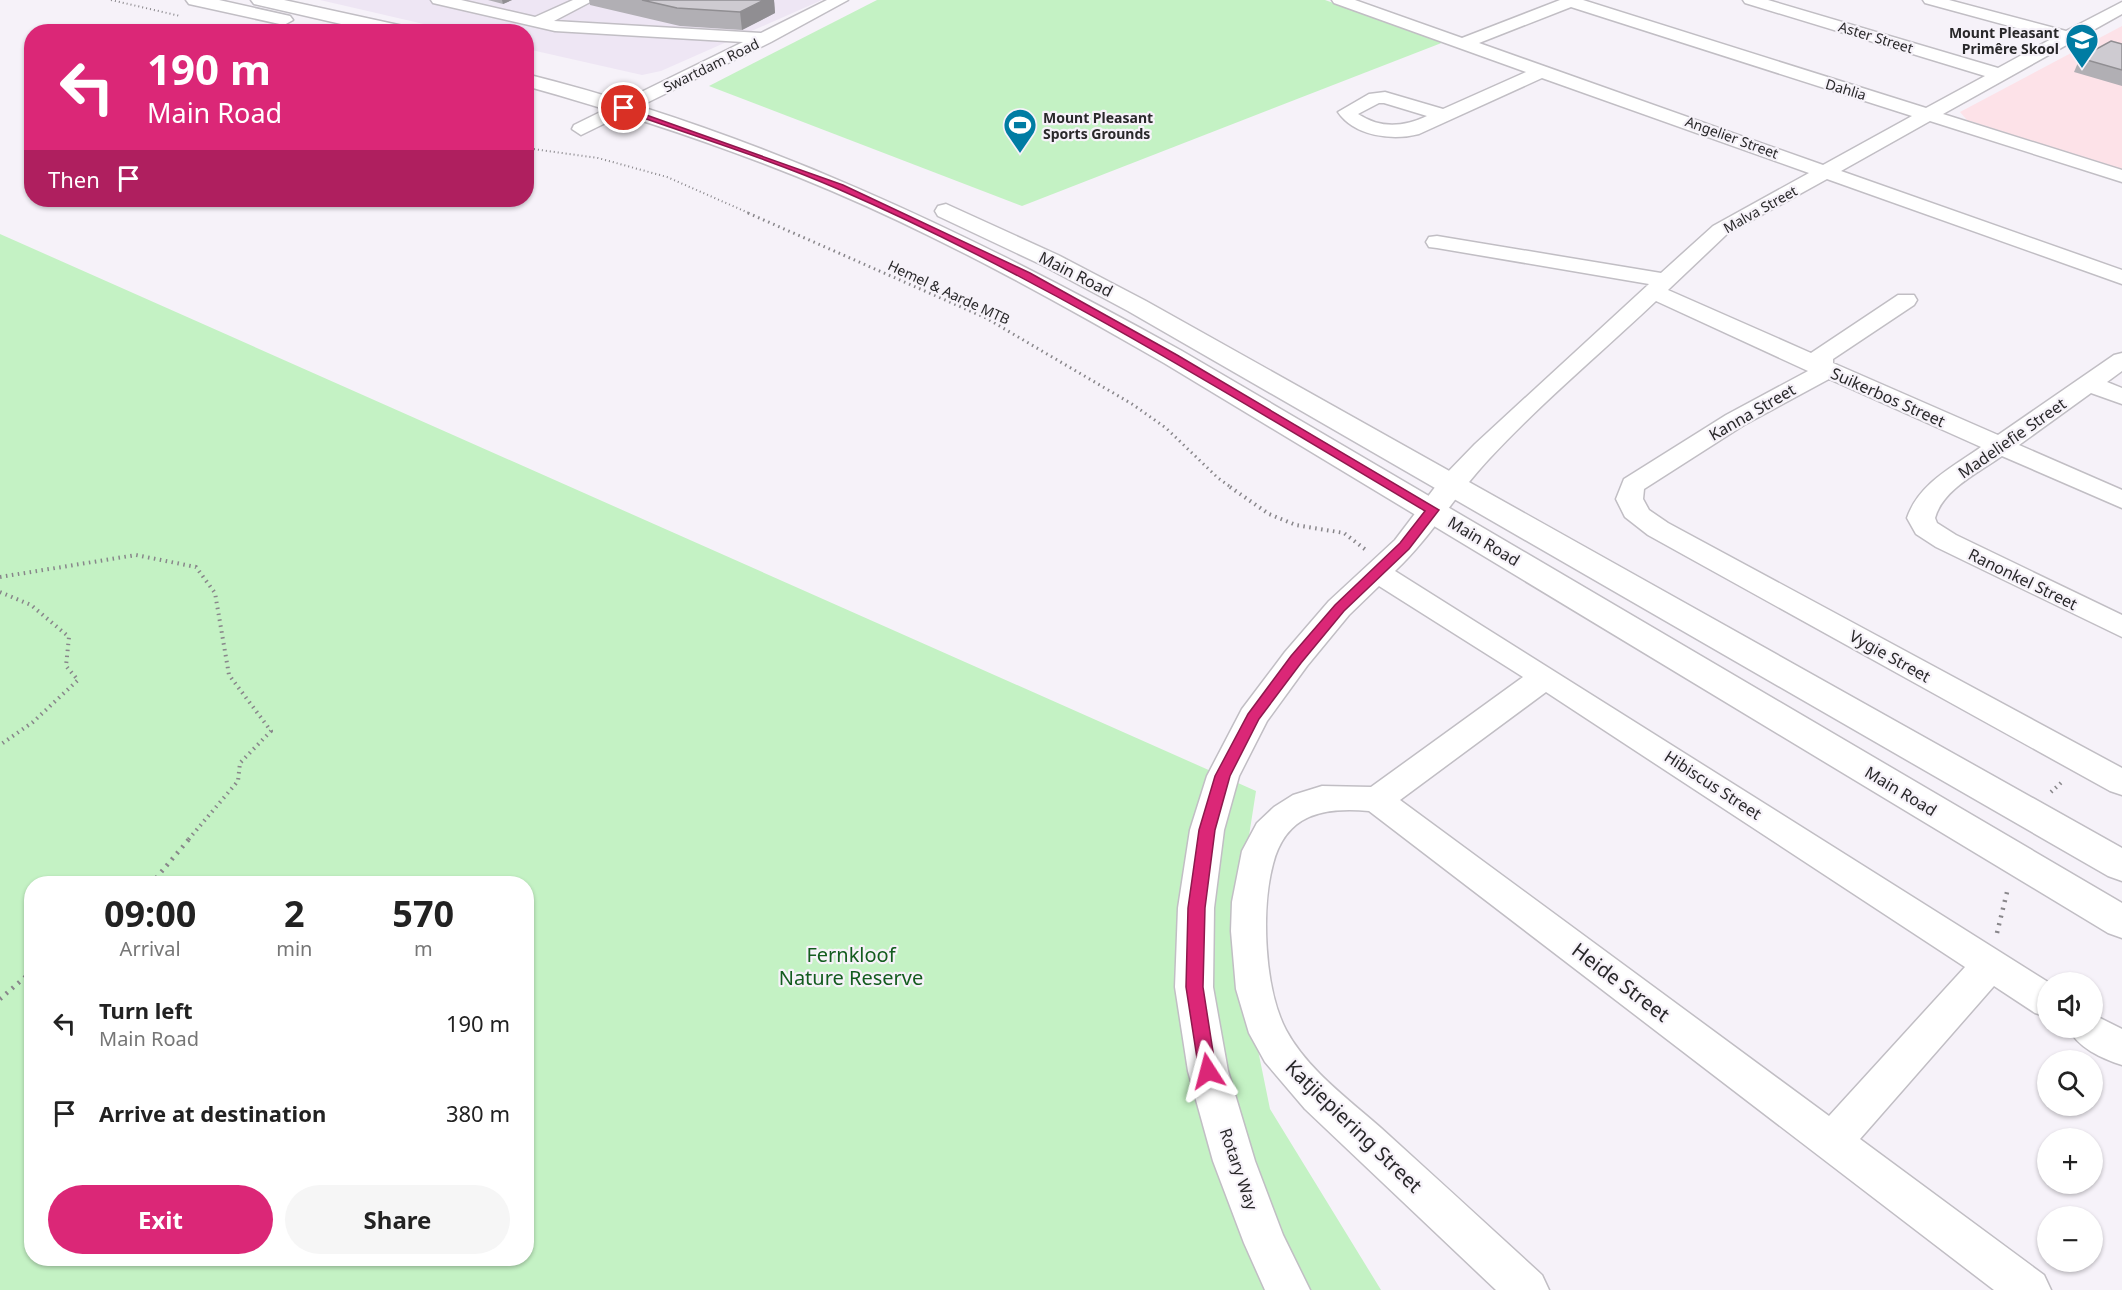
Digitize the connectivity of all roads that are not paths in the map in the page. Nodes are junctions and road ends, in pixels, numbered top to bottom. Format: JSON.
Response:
{"nodes":[{"id":1,"x":195,"y":0,"type":"edge"},
{"id":2,"x":261,"y":0,"type":"edge"},
{"id":3,"x":439,"y":0,"type":"edge"},
{"id":4,"x":586,"y":0,"type":"edge"},
{"id":5,"x":840,"y":0,"type":"edge"},
{"id":6,"x":1340,"y":0,"type":"edge"},
{"id":7,"x":1751,"y":0,"type":"edge"},
{"id":8,"x":1931,"y":0,"type":"edge"},
{"id":9,"x":2102,"y":0,"type":"edge"},
{"id":10,"x":1573,"y":1,"type":"edge"},
{"id":11,"x":2122,"y":6,"type":"edge"},
{"id":12,"x":534,"y":23,"type":"junction"},
{"id":13,"x":298,"y":24,"type":"edge"},
{"id":14,"x":368,"y":24,"type":"edge"},
{"id":15,"x":698,"y":33,"type":"junction"},
{"id":16,"x":765,"y":38,"type":"junction"},
{"id":17,"x":2067,"y":38,"type":"junction"},
{"id":18,"x":1464,"y":43,"type":"junction"},
{"id":19,"x":730,"y":55,"type":"junction"},
{"id":20,"x":534,"y":63,"type":"edge"},
{"id":21,"x":1542,"y":71,"type":"junction"},
{"id":22,"x":2001,"y":75,"type":"junction"},
{"id":23,"x":534,"y":82,"type":"edge"},
{"id":24,"x":647,"y":96,"type":"junction"},
{"id":25,"x":624,"y":108,"type":"junction"},
{"id":26,"x":1930,"y":115,"type":"junction"},
{"id":27,"x":1445,"y":116,"type":"dead end"},
{"id":28,"x":581,"y":129,"type":"dead end"},
{"id":29,"x":1827,"y":172,"type":"junction"},
{"id":30,"x":2122,"y":176,"type":"edge"},
{"id":31,"x":1437,"y":242,"type":"dead end"},
{"id":32,"x":2122,"y":277,"type":"edge"},
{"id":33,"x":1660,"y":286,"type":"junction"},
{"id":34,"x":1906,"y":300,"type":"dead end"},
{"id":35,"x":2122,"y":360,"type":"edge"},
{"id":36,"x":1820,"y":367,"type":"junction"},
{"id":37,"x":2090,"y":384,"type":"junction"},
{"id":38,"x":2122,"y":397,"type":"edge"},
{"id":39,"x":2001,"y":446,"type":"junction"},
{"id":40,"x":1442,"y":497,"type":"junction"},
{"id":41,"x":2122,"y":500,"type":"edge"},
{"id":42,"x":1926,"y":528,"type":"joint"},
{"id":43,"x":1658,"y":529,"type":"joint"},
{"id":44,"x":1377,"y":572,"type":"junction"},
{"id":45,"x":2122,"y":627,"type":"edge"},
{"id":46,"x":1545,"y":677,"type":"junction"},
{"id":47,"x":2122,"y":783,"type":"edge"},
{"id":48,"x":1377,"y":800,"type":"junction"},
{"id":49,"x":2122,"y":866,"type":"edge"},
{"id":50,"x":2122,"y":922,"type":"edge"},
{"id":51,"x":1990,"y":964,"type":"junction"},
{"id":52,"x":2037,"y":995,"type":"edge"},
{"id":53,"x":2103,"y":1038,"type":"edge"},
{"id":54,"x":2122,"y":1050,"type":"edge"},
{"id":55,"x":1833,"y":1140,"type":"junction"},
{"id":56,"x":1288,"y":1290,"type":"edge"},
{"id":57,"x":1527,"y":1290,"type":"edge"},
{"id":58,"x":2029,"y":1290,"type":"edge"}],
"edges":[{"from":1,"to":13,"type":"main road"},
{"from":2,"to":14,"type":"main road"},
{"from":3,"to":12,"type":"street"},
{"from":4,"to":12,"type":"street"},
{"from":5,"to":16,"type":"street","name":"Swartdam Road"},
{"from":6,"to":18,"type":"street","name":"Angelier Street"},
{"from":7,"to":22,"type":"street","name":"Aster Street"},
{"from":8,"to":17,"type":"street"},
{"from":9,"to":11,"type":"street"},
{"from":10,"to":18,"type":"street"},
{"from":10,"to":26,"type":"street","name":"Dahlia"},
{"from":11,"to":17,"type":"street","name":"Malva Street"},
{"from":12,"to":15,"type":"street"},
{"from":15,"to":16,"type":"street"},
{"from":15,"to":19,"type":"street"},
{"from":16,"to":19,"type":"street","name":"Swartdam Road"},
{"from":17,"to":22,"type":"street","name":"Malva Street"},
{"from":18,"to":21,"type":"street","name":"Angelier Street"},
{"from":19,"to":24,"type":"street","name":"Swartdam Road"},
{"from":20,"to":24,"type":"main road","name":"Main Road"},
{"from":21,"to":27,"type":"street"},
{"from":21,"to":29,"type":"street","name":"Angelier Street"},
{"from":22,"to":26,"type":"street","name":"Malva Street"},
{"from":23,"to":25,"type":"main road","name":"Main Road"},
{"from":24,"to":25,"type":"street","name":"Swartdam Road"},
{"from":24,"to":40,"type":"main road","name":"Main Road"},
{"from":25,"to":28,"type":"street","name":"Swartdam Road"},
{"from":25,"to":40,"type":"main road","name":"Main Road"},
{"from":26,"to":29,"type":"street","name":"Malva Street"},
{"from":26,"to":30,"type":"street","name":"Dahlia"},
{"from":29,"to":32,"type":"street","name":"Angelier Street"},
{"from":29,"to":33,"type":"street","name":"Malva Street"},
{"from":31,"to":33,"type":"street","name":"Suikerbos Street"},
{"from":33,"to":36,"type":"street","name":"Suikerbos Street"},
{"from":33,"to":40,"type":"street","name":"Malva Street"},
{"from":34,"to":36,"type":"street","name":"Kanna Street"},
{"from":35,"to":37,"type":"street","name":"Madeliefie Street"},
{"from":36,"to":39,"type":"street","name":"Suikerbos Street"},
{"from":36,"to":43,"type":"street","name":"Kanna Street"},
{"from":37,"to":38,"type":"street"},
{"from":37,"to":39,"type":"street","name":"Madeliefie Street"},
{"from":39,"to":41,"type":"street","name":"Suikerbos Street"},
{"from":39,"to":42,"type":"street","name":"Madeliefie Street"},
{"from":40,"to":44,"type":"street","name":"Rotary Way"},
{"from":40,"to":49,"type":"main road","name":"Main Road"},
{"from":40,"to":50,"type":"main road","name":"Main Road"},
{"from":42,"to":45,"type":"street","name":"Ranonkel Street"},
{"from":43,"to":47,"type":"street","name":"Vygie Street"},
{"from":44,"to":46,"type":"street","name":"Hibiscus Street"},
{"from":44,"to":56,"type":"street","name":"Rotary Way"},
{"from":46,"to":48,"type":"street"},
{"from":46,"to":51,"type":"street","name":"Hibiscus Street"},
{"from":48,"to":55,"type":"street","name":"Heide Street"},
{"from":48,"to":57,"type":"street","name":"Katjiepiering Street"},
{"from":51,"to":52,"type":"street","name":"Hibiscus Street"},
{"from":51,"to":55,"type":"street"},
{"from":53,"to":54,"type":"street"},
{"from":55,"to":58,"type":"street","name":"Heide Street"}]}
